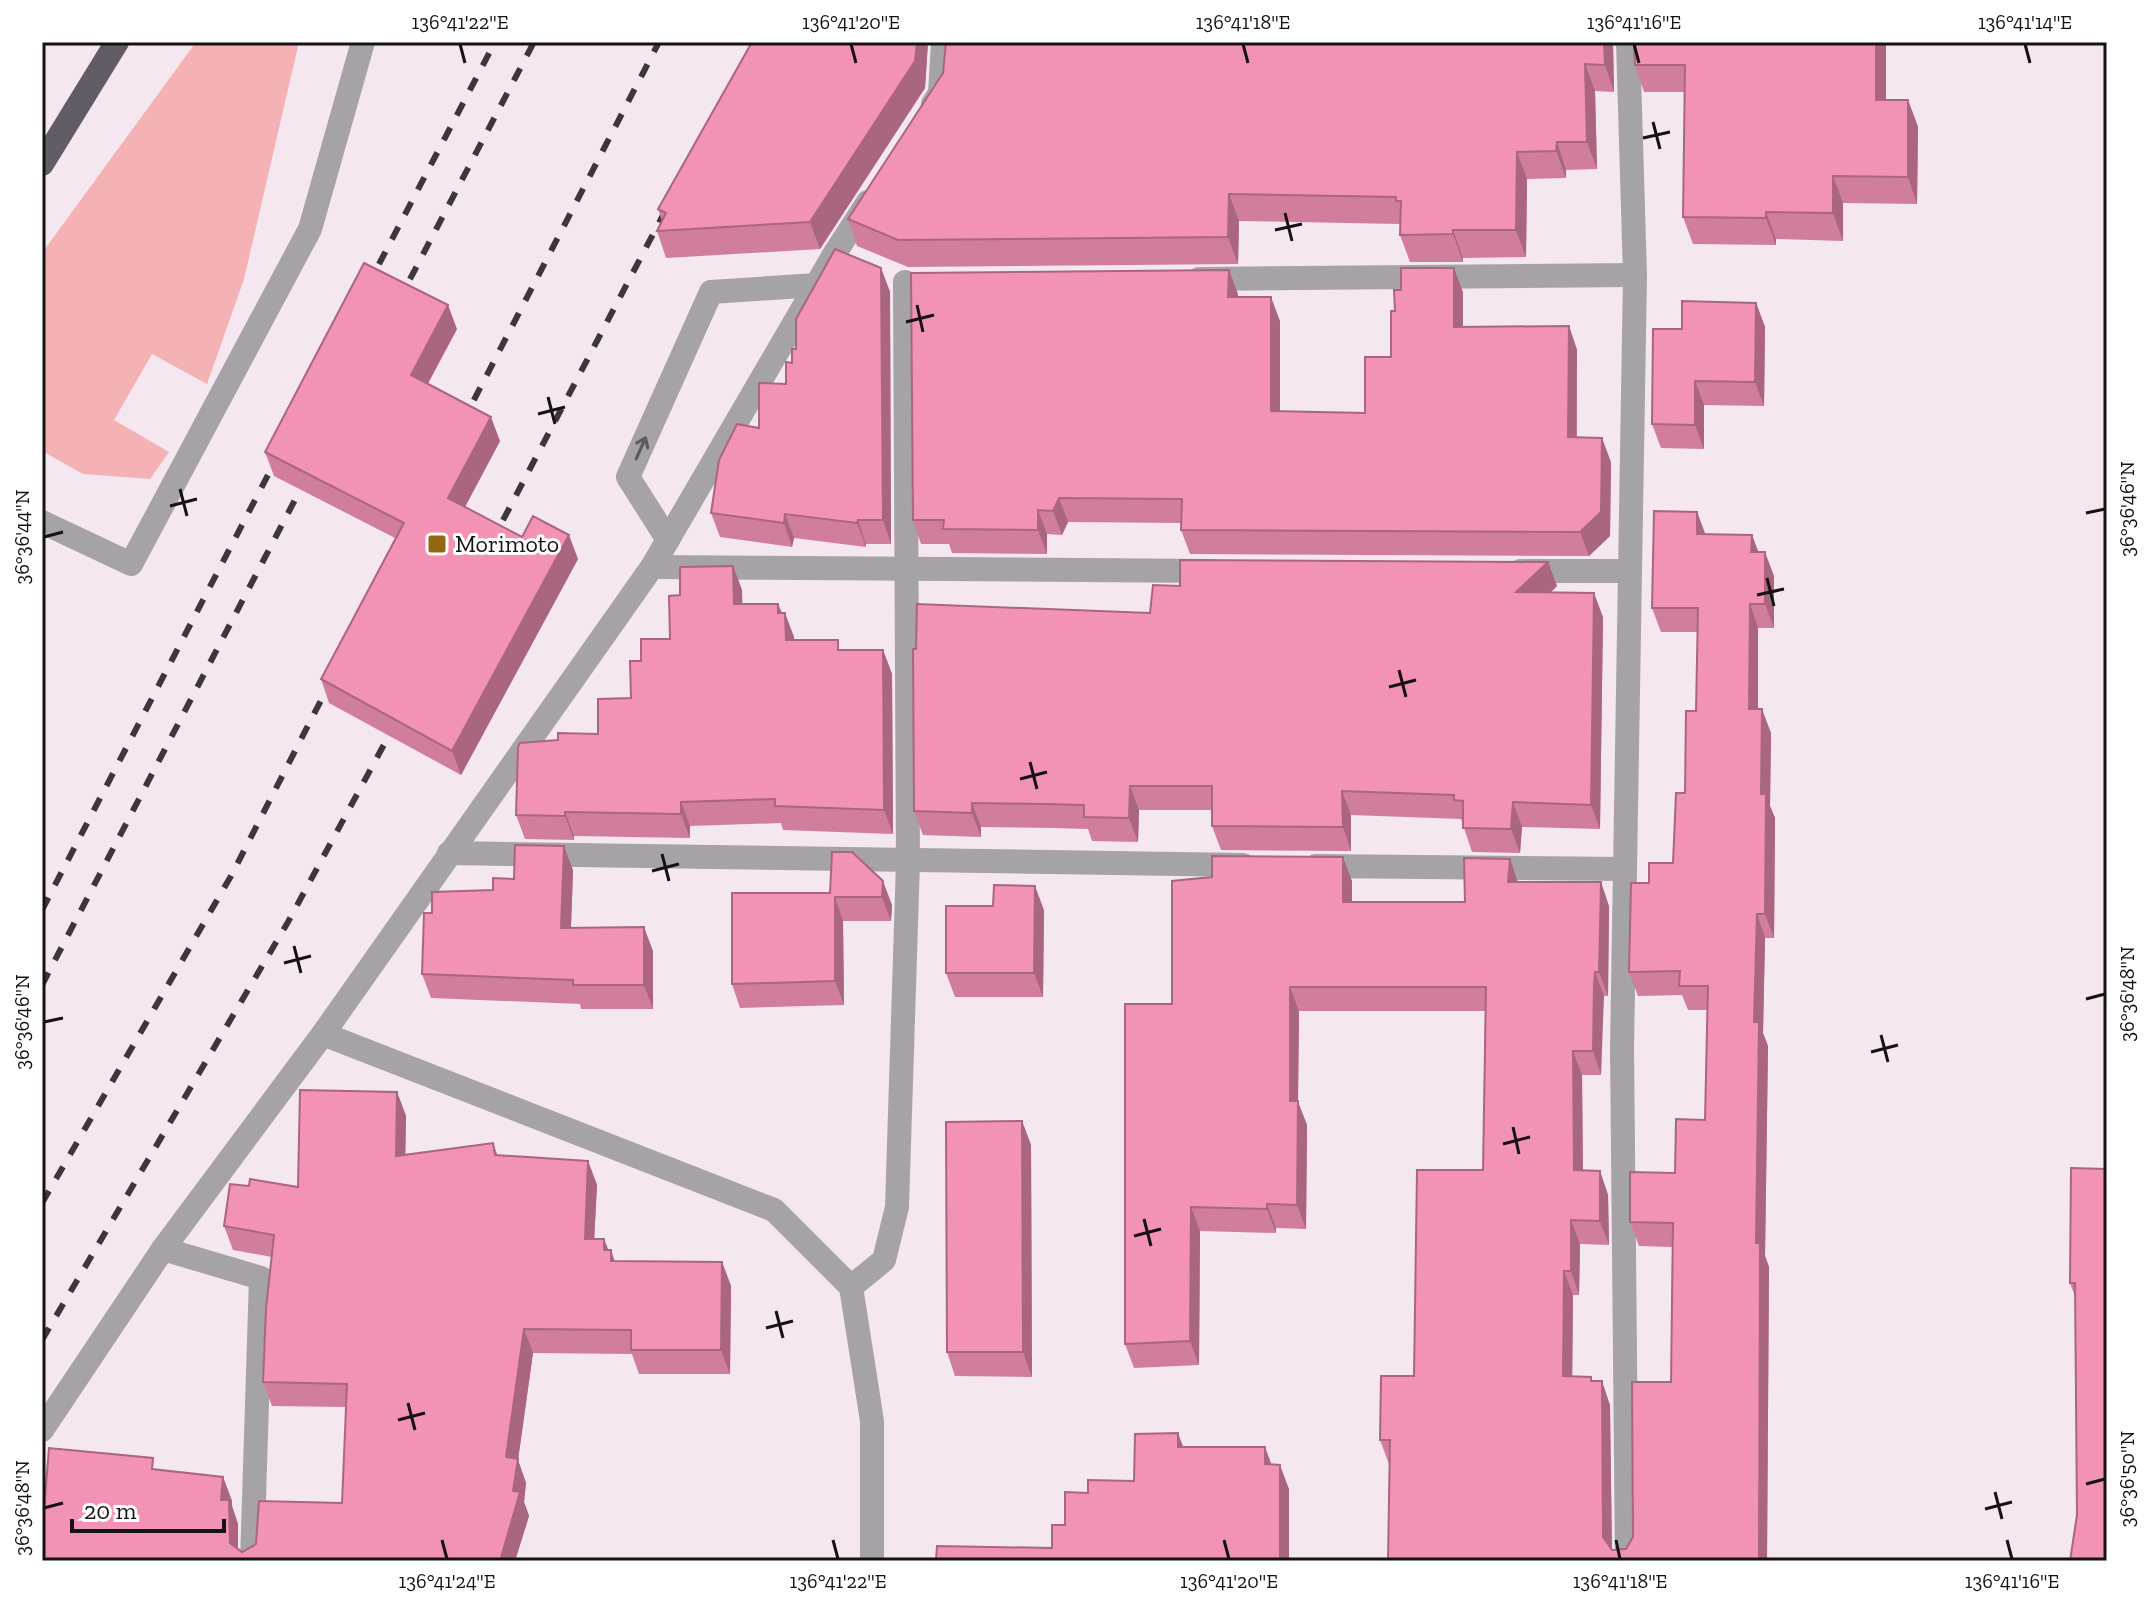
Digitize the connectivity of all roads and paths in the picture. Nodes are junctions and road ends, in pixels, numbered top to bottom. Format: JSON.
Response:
{"nodes":[{"id":1,"x":117,"y":42,"type":"edge"},
{"id":2,"x":363,"y":42,"type":"edge"},
{"id":3,"x":943,"y":42,"type":"edge"},
{"id":4,"x":1628,"y":42,"type":"edge"},
{"id":5,"x":916,"y":130,"type":"edge"},
{"id":6,"x":42,"y":164,"type":"edge"},
{"id":7,"x":883,"y":179,"type":"edge"},
{"id":8,"x":835,"y":253,"type":"junction"},
{"id":9,"x":1635,"y":275,"type":"junction"},
{"id":10,"x":1175,"y":279,"type":"edge"},
{"id":11,"x":905,"y":282,"type":"junction"},
{"id":12,"x":937,"y":282,"type":"edge"},
{"id":13,"x":816,"y":285,"type":"junction"},
{"id":14,"x":42,"y":522,"type":"edge"},
{"id":15,"x":668,"y":540,"type":"junction"},
{"id":16,"x":652,"y":567,"type":"junction"},
{"id":17,"x":906,"y":571,"type":"junction"},
{"id":18,"x":1237,"y":571,"type":"edge"},
{"id":19,"x":1488,"y":571,"type":"edge"},
{"id":20,"x":1630,"y":571,"type":"junction"},
{"id":21,"x":449,"y":853,"type":"junction"},
{"id":22,"x":908,"y":862,"type":"junction"},
{"id":23,"x":1625,"y":869,"type":"junction"},
{"id":24,"x":323,"y":1034,"type":"junction"},
{"id":25,"x":163,"y":1249,"type":"junction"},
{"id":26,"x":851,"y":1287,"type":"junction"},
{"id":27,"x":42,"y":1430,"type":"edge"},
{"id":28,"x":252,"y":1561,"type":"edge"},
{"id":29,"x":872,"y":1561,"type":"edge"},
{"id":30,"x":1627,"y":1561,"type":"edge"}],
"edges":[{"from":1,"to":6,"type":"highway"},
{"from":2,"to":14,"type":"street"},
{"from":3,"to":5,"type":"street"},
{"from":4,"to":9,"type":"street"},
{"from":7,"to":8,"type":"street"},
{"from":8,"to":11,"type":"street"},
{"from":8,"to":13,"type":"street"},
{"from":9,"to":10,"type":"street"},
{"from":9,"to":20,"type":"street"},
{"from":11,"to":12,"type":"street"},
{"from":11,"to":17,"type":"street"},
{"from":13,"to":15,"type":"street"},
{"from":15,"to":13,"type":"street","one_way":true},
{"from":15,"to":16,"type":"street"},
{"from":16,"to":17,"type":"street"},
{"from":16,"to":21,"type":"street"},
{"from":17,"to":18,"type":"street"},
{"from":17,"to":22,"type":"street"},
{"from":19,"to":20,"type":"street"},
{"from":20,"to":23,"type":"street"},
{"from":21,"to":22,"type":"street"},
{"from":21,"to":24,"type":"street"},
{"from":22,"to":23,"type":"street"},
{"from":22,"to":26,"type":"street"},
{"from":23,"to":30,"type":"street"},
{"from":24,"to":25,"type":"street"},
{"from":24,"to":26,"type":"street"},
{"from":25,"to":27,"type":"street"},
{"from":25,"to":28,"type":"street"},
{"from":26,"to":29,"type":"street"}]}
